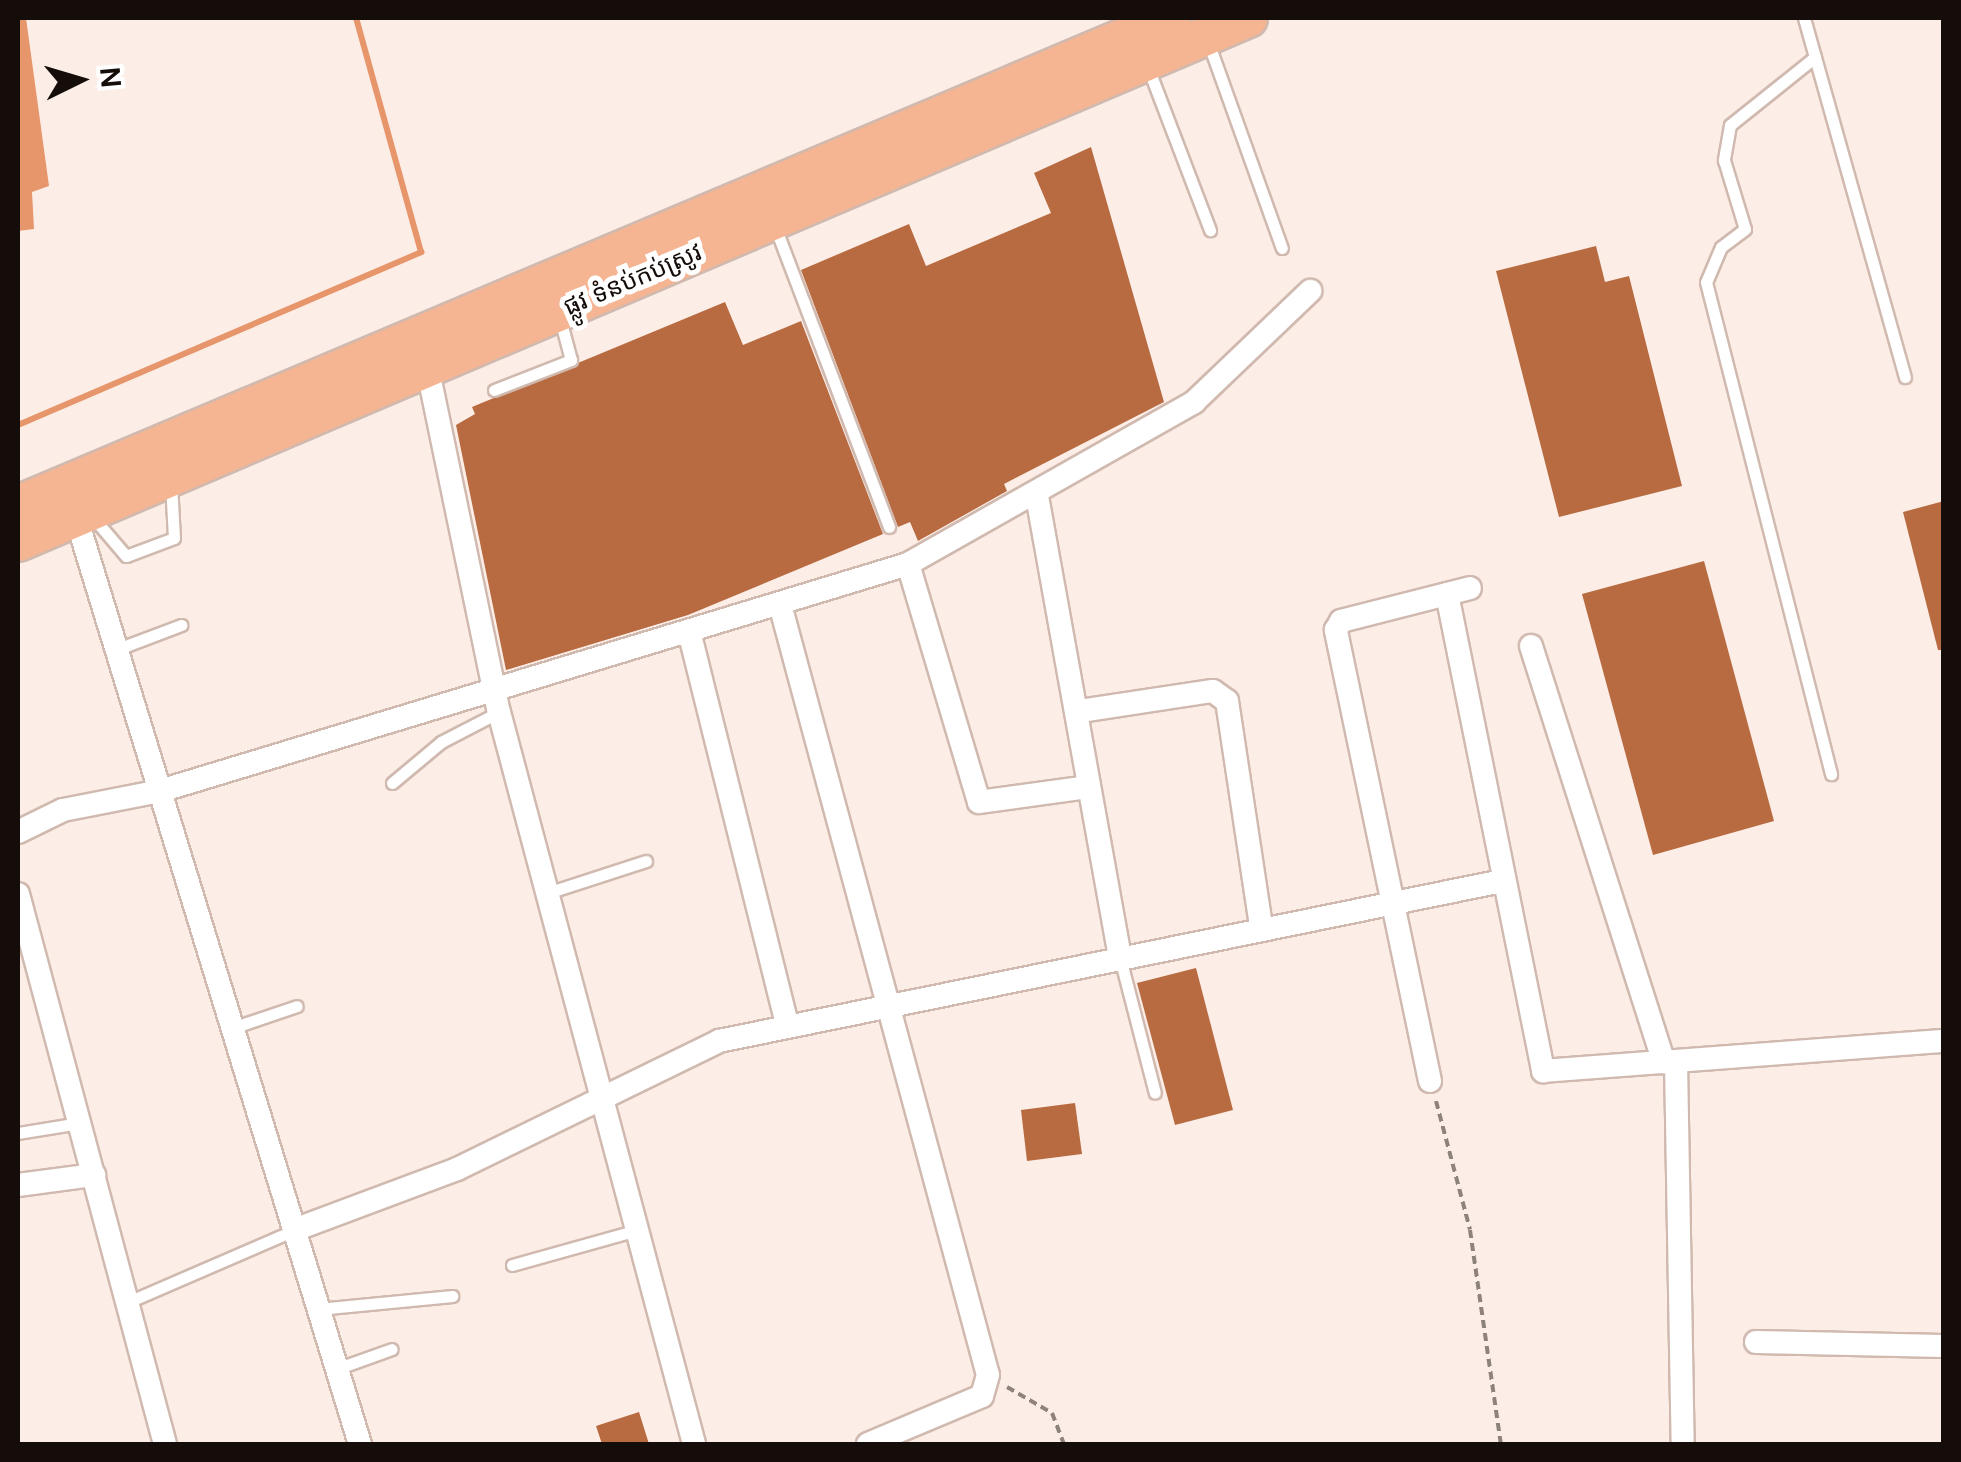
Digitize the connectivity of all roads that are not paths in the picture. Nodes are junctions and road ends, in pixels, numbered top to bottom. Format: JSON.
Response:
{"nodes":[{"id":1,"x":1248,"y":18,"type":"edge"},
{"id":2,"x":1804,"y":18,"type":"edge"},
{"id":3,"x":1165,"y":19,"type":"edge"},
{"id":4,"x":1206,"y":35,"type":"junction"},
{"id":5,"x":1815,"y":57,"type":"junction"},
{"id":6,"x":1146,"y":61,"type":"junction"},
{"id":7,"x":772,"y":220,"type":"junction"},
{"id":8,"x":1210,"y":230,"type":"dead end"},
{"id":9,"x":1282,"y":248,"type":"dead end"},
{"id":10,"x":1310,"y":291,"type":"dead end"},
{"id":11,"x":558,"y":311,"type":"junction"},
{"id":12,"x":423,"y":350,"type":"junction"},
{"id":13,"x":1905,"y":378,"type":"dead end"},
{"id":14,"x":494,"y":390,"type":"dead end"},
{"id":15,"x":170,"y":477,"type":"junction"},
{"id":16,"x":1037,"y":496,"type":"junction"},
{"id":17,"x":18,"y":505,"type":"edge"},
{"id":18,"x":82,"y":515,"type":"junction"},
{"id":19,"x":890,"y":527,"type":"dead end"},
{"id":20,"x":18,"y":542,"type":"edge"},
{"id":21,"x":908,"y":564,"type":"junction"},
{"id":22,"x":781,"y":608,"type":"junction"},
{"id":23,"x":182,"y":625,"type":"dead end"},
{"id":24,"x":690,"y":635,"type":"junction"},
{"id":25,"x":1531,"y":646,"type":"dead end"},
{"id":26,"x":115,"y":650,"type":"junction"},
{"id":27,"x":493,"y":688,"type":"junction"},
{"id":28,"x":1080,"y":711,"type":"junction"},
{"id":29,"x":498,"y":712,"type":"junction"},
{"id":30,"x":1831,"y":774,"type":"dead end"},
{"id":31,"x":392,"y":783,"type":"dead end"},
{"id":32,"x":1090,"y":787,"type":"junction"},
{"id":33,"x":160,"y":792,"type":"junction"},
{"id":34,"x":18,"y":832,"type":"edge"},
{"id":35,"x":646,"y":861,"type":"dead end"},
{"id":36,"x":1502,"y":881,"type":"junction"},
{"id":37,"x":546,"y":893,"type":"junction"},
{"id":38,"x":18,"y":894,"type":"edge"},
{"id":39,"x":1393,"y":903,"type":"junction"},
{"id":40,"x":1262,"y":925,"type":"junction"},
{"id":41,"x":1120,"y":958,"type":"junction"},
{"id":42,"x":296,"y":1006,"type":"dead end"},
{"id":43,"x":883,"y":1006,"type":"junction"},
{"id":44,"x":787,"y":1023,"type":"junction"},
{"id":45,"x":235,"y":1027,"type":"junction"},
{"id":46,"x":1944,"y":1040,"type":"edge"},
{"id":47,"x":1670,"y":1062,"type":"junction"},
{"id":48,"x":1430,"y":1081,"type":"road end"},
{"id":49,"x":1156,"y":1092,"type":"dead end"},
{"id":50,"x":599,"y":1103,"type":"junction"},
{"id":51,"x":80,"y":1123,"type":"junction"},
{"id":52,"x":18,"y":1133,"type":"edge"},
{"id":53,"x":94,"y":1174,"type":"junction"},
{"id":54,"x":18,"y":1184,"type":"edge"},
{"id":55,"x":294,"y":1230,"type":"junction"},
{"id":56,"x":637,"y":1230,"type":"junction"},
{"id":57,"x":512,"y":1264,"type":"dead end"},
{"id":58,"x":452,"y":1296,"type":"dead end"},
{"id":59,"x":128,"y":1302,"type":"junction"},
{"id":60,"x":318,"y":1310,"type":"junction"},
{"id":61,"x":1756,"y":1342,"type":"dead end"},
{"id":62,"x":1944,"y":1346,"type":"edge"},
{"id":63,"x":392,"y":1350,"type":"dead end"},
{"id":64,"x":336,"y":1369,"type":"junction"},
{"id":65,"x":165,"y":1444,"type":"edge"},
{"id":66,"x":360,"y":1444,"type":"edge"},
{"id":67,"x":694,"y":1444,"type":"edge"},
{"id":68,"x":868,"y":1444,"type":"edge"},
{"id":69,"x":1683,"y":1444,"type":"edge"}],
"edges":[{"from":1,"to":4,"type":"main road","name":"ផ្លូវ ទំនប់កប់ស្រូវ"},
{"from":2,"to":5,"type":"lane"},
{"from":3,"to":12,"type":"main road","name":"ផ្លូវ ទំនប់កប់ស្រូវ"},
{"from":4,"to":6,"type":"main road","name":"ផ្លូវ ទំនប់កប់ស្រូវ"},
{"from":4,"to":9,"type":"lane"},
{"from":5,"to":13,"type":"lane"},
{"from":5,"to":30,"type":"lane"},
{"from":6,"to":7,"type":"main road","name":"ផ្លូវ ទំនប់កប់ស្រូវ"},
{"from":6,"to":8,"type":"lane"},
{"from":7,"to":11,"type":"main road","name":"ផ្លូវ ទំនប់កប់ស្រូវ"},
{"from":7,"to":19,"type":"lane"},
{"from":10,"to":16,"type":"street"},
{"from":11,"to":12,"type":"main road","name":"ផ្លូវ ទំនប់កប់ស្រូវ"},
{"from":11,"to":14,"type":"lane"},
{"from":12,"to":15,"type":"main road","name":"ផ្លូវ ទំនប់កប់ស្រូវ"},
{"from":12,"to":17,"type":"main road","name":"ផ្លូវ ទំនប់កប់ស្រូវ"},
{"from":12,"to":27,"type":"street"},
{"from":15,"to":18,"type":"main road","name":"ផ្លូវ ទំនប់កប់ស្រូវ"},
{"from":15,"to":18,"type":"lane"},
{"from":16,"to":21,"type":"street"},
{"from":16,"to":28,"type":"street"},
{"from":18,"to":20,"type":"main road","name":"ផ្លូវ ទំនប់កប់ស្រូវ"},
{"from":18,"to":26,"type":"street"},
{"from":21,"to":22,"type":"street"},
{"from":21,"to":32,"type":"street"},
{"from":22,"to":24,"type":"street"},
{"from":22,"to":43,"type":"street"},
{"from":23,"to":26,"type":"lane"},
{"from":24,"to":27,"type":"street"},
{"from":24,"to":44,"type":"street"},
{"from":25,"to":47,"type":"street"},
{"from":26,"to":33,"type":"street"},
{"from":27,"to":29,"type":"street"},
{"from":27,"to":33,"type":"street"},
{"from":28,"to":32,"type":"street"},
{"from":28,"to":40,"type":"street"},
{"from":29,"to":31,"type":"lane"},
{"from":29,"to":37,"type":"street"},
{"from":32,"to":41,"type":"street"},
{"from":33,"to":34,"type":"street"},
{"from":33,"to":45,"type":"street"},
{"from":35,"to":37,"type":"lane"},
{"from":36,"to":39,"type":"street"},
{"from":36,"to":39,"type":"street"},
{"from":36,"to":47,"type":"street"},
{"from":37,"to":50,"type":"street"},
{"from":38,"to":51,"type":"street"},
{"from":39,"to":40,"type":"street"},
{"from":39,"to":48,"type":"street"},
{"from":40,"to":41,"type":"street"},
{"from":41,"to":43,"type":"street"},
{"from":41,"to":49,"type":"lane"},
{"from":42,"to":45,"type":"lane"},
{"from":43,"to":44,"type":"street"},
{"from":43,"to":68,"type":"street"},
{"from":44,"to":50,"type":"street"},
{"from":45,"to":55,"type":"street"},
{"from":46,"to":47,"type":"street"},
{"from":47,"to":69,"type":"street"},
{"from":50,"to":55,"type":"street"},
{"from":50,"to":56,"type":"street"},
{"from":51,"to":52,"type":"lane"},
{"from":51,"to":53,"type":"street"},
{"from":53,"to":54,"type":"street"},
{"from":53,"to":59,"type":"street"},
{"from":55,"to":59,"type":"lane"},
{"from":55,"to":60,"type":"street"},
{"from":56,"to":57,"type":"lane"},
{"from":56,"to":67,"type":"street"},
{"from":58,"to":60,"type":"lane"},
{"from":59,"to":65,"type":"street"},
{"from":60,"to":64,"type":"street"},
{"from":61,"to":62,"type":"street"},
{"from":63,"to":64,"type":"lane"},
{"from":64,"to":66,"type":"street"}]}
